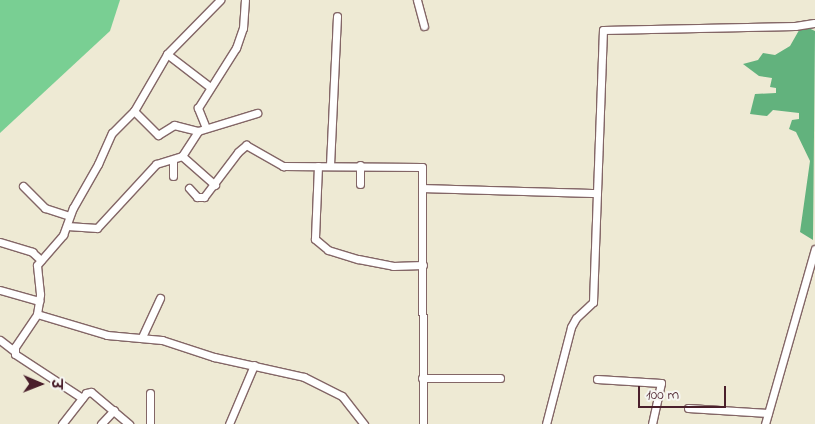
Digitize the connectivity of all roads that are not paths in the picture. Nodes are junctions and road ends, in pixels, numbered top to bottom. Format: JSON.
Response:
{"nodes":[{"id":1,"x":220,"y":0,"type":"edge"},
{"id":2,"x":245,"y":0,"type":"edge"},
{"id":3,"x":417,"y":0,"type":"edge"},
{"id":4,"x":337,"y":16,"type":"dead end"},
{"id":5,"x":814,"y":23,"type":"edge"},
{"id":6,"x":424,"y":26,"type":"dead end"},
{"id":7,"x":167,"y":54,"type":"junction"},
{"id":8,"x":210,"y":88,"type":"junction"},
{"id":9,"x":134,"y":111,"type":"junction"},
{"id":10,"x":257,"y":113,"type":"dead end"},
{"id":11,"x":206,"y":128,"type":"junction"},
{"id":12,"x":198,"y":131,"type":"junction"},
{"id":13,"x":182,"y":156,"type":"junction"},
{"id":14,"x":173,"y":160,"type":"junction"},
{"id":15,"x":330,"y":165,"type":"junction"},
{"id":16,"x":360,"y":165,"type":"junction"},
{"id":17,"x":318,"y":166,"type":"junction"},
{"id":18,"x":173,"y":176,"type":"dead end"},
{"id":19,"x":360,"y":184,"type":"dead end"},
{"id":20,"x":215,"y":185,"type":"junction"},
{"id":21,"x":23,"y":186,"type":"dead end"},
{"id":22,"x":189,"y":188,"type":"dead end"},
{"id":23,"x":424,"y":188,"type":"junction"},
{"id":24,"x":598,"y":193,"type":"junction"},
{"id":25,"x":69,"y":216,"type":"junction"},
{"id":26,"x":67,"y":226,"type":"junction"},
{"id":27,"x":0,"y":242,"type":"edge"},
{"id":28,"x":815,"y":250,"type":"edge"},
{"id":29,"x":41,"y":260,"type":"junction"},
{"id":30,"x":423,"y":265,"type":"junction"},
{"id":31,"x":811,"y":270,"type":"edge"},
{"id":32,"x":0,"y":290,"type":"edge"},
{"id":33,"x":160,"y":298,"type":"dead end"},
{"id":34,"x":39,"y":301,"type":"junction"},
{"id":35,"x":37,"y":314,"type":"junction"},
{"id":36,"x":142,"y":337,"type":"junction"},
{"id":37,"x":2,"y":344,"type":"edge"},
{"id":38,"x":14,"y":351,"type":"junction"},
{"id":39,"x":254,"y":365,"type":"junction"},
{"id":40,"x":422,"y":378,"type":"junction"},
{"id":41,"x":500,"y":378,"type":"dead end"},
{"id":42,"x":597,"y":379,"type":"dead end"},
{"id":43,"x":150,"y":393,"type":"dead end"},
{"id":44,"x":82,"y":398,"type":"junction"},
{"id":45,"x":688,"y":408,"type":"dead end"},
{"id":46,"x":114,"y":410,"type":"junction"},
{"id":47,"x":768,"y":413,"type":"junction"},
{"id":48,"x":62,"y":424,"type":"edge"},
{"id":49,"x":101,"y":424,"type":"edge"},
{"id":50,"x":129,"y":424,"type":"edge"},
{"id":51,"x":150,"y":424,"type":"edge"},
{"id":52,"x":229,"y":424,"type":"edge"},
{"id":53,"x":364,"y":424,"type":"edge"},
{"id":54,"x":423,"y":424,"type":"edge"},
{"id":55,"x":546,"y":424,"type":"edge"},
{"id":56,"x":652,"y":424,"type":"edge"},
{"id":57,"x":766,"y":424,"type":"edge"}],
"edges":[{"from":1,"to":7,"type":"street"},
{"from":2,"to":8,"type":"street"},
{"from":3,"to":6,"type":"street"},
{"from":4,"to":15,"type":"street"},
{"from":5,"to":24,"type":"street"},
{"from":7,"to":8,"type":"street"},
{"from":7,"to":9,"type":"street"},
{"from":8,"to":11,"type":"street"},
{"from":9,"to":12,"type":"street"},
{"from":9,"to":25,"type":"street"},
{"from":10,"to":11,"type":"street"},
{"from":11,"to":12,"type":"street"},
{"from":12,"to":13,"type":"street"},
{"from":13,"to":14,"type":"street"},
{"from":13,"to":20,"type":"street"},
{"from":14,"to":18,"type":"street"},
{"from":14,"to":26,"type":"street"},
{"from":15,"to":16,"type":"street"},
{"from":15,"to":17,"type":"street"},
{"from":16,"to":19,"type":"street"},
{"from":16,"to":23,"type":"street"},
{"from":17,"to":20,"type":"street"},
{"from":17,"to":30,"type":"street"},
{"from":20,"to":22,"type":"street"},
{"from":21,"to":25,"type":"street"},
{"from":23,"to":24,"type":"street"},
{"from":23,"to":30,"type":"street"},
{"from":24,"to":55,"type":"street"},
{"from":25,"to":26,"type":"street"},
{"from":26,"to":29,"type":"street"},
{"from":27,"to":29,"type":"street"},
{"from":28,"to":31,"type":"street"},
{"from":29,"to":34,"type":"street"},
{"from":30,"to":40,"type":"street"},
{"from":31,"to":47,"type":"street"},
{"from":32,"to":34,"type":"street"},
{"from":33,"to":36,"type":"street"},
{"from":34,"to":35,"type":"street"},
{"from":35,"to":36,"type":"street"},
{"from":35,"to":38,"type":"street"},
{"from":36,"to":39,"type":"street"},
{"from":37,"to":38,"type":"street"},
{"from":38,"to":44,"type":"street"},
{"from":39,"to":52,"type":"street"},
{"from":39,"to":53,"type":"street"},
{"from":40,"to":41,"type":"street"},
{"from":40,"to":54,"type":"street"},
{"from":42,"to":56,"type":"street"},
{"from":43,"to":51,"type":"street"},
{"from":44,"to":46,"type":"street"},
{"from":44,"to":48,"type":"street"},
{"from":45,"to":47,"type":"street"},
{"from":46,"to":49,"type":"street"},
{"from":46,"to":50,"type":"street"},
{"from":47,"to":57,"type":"street"}]}
